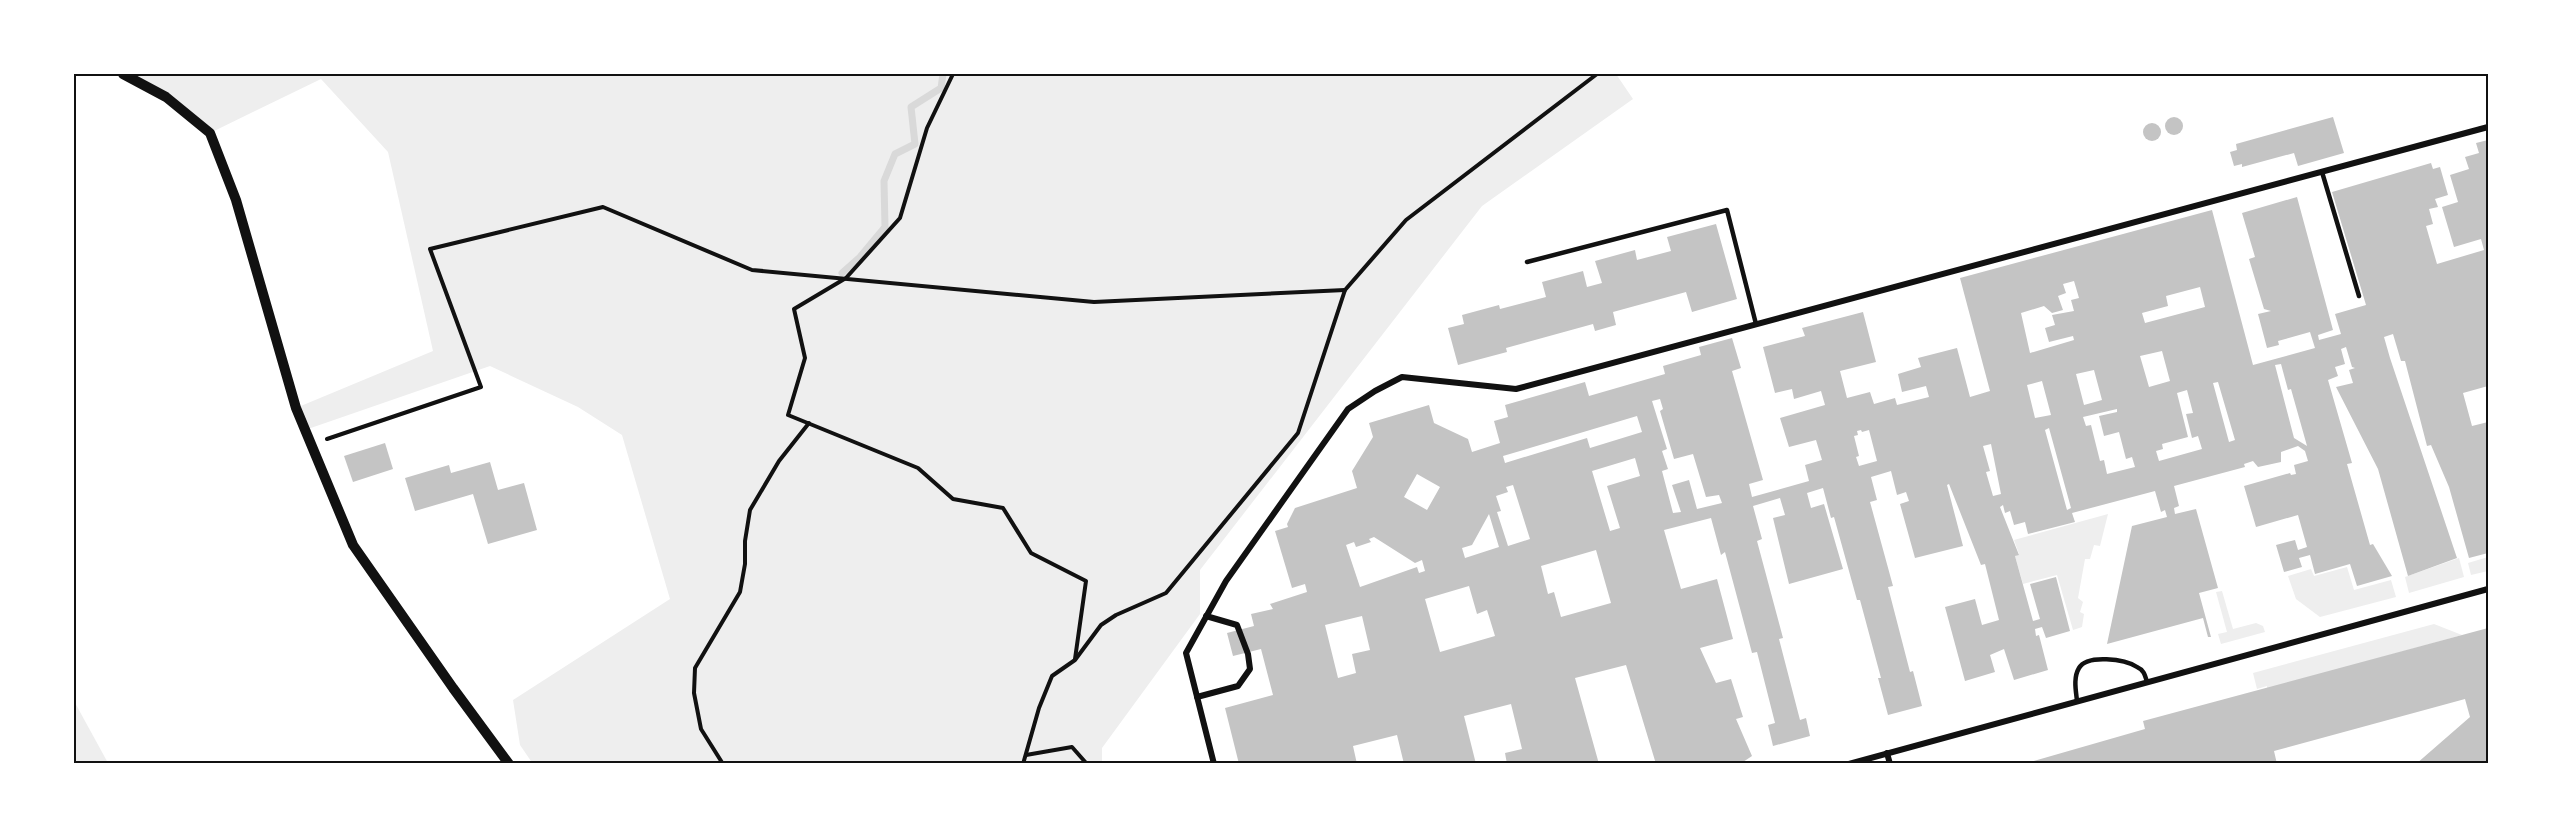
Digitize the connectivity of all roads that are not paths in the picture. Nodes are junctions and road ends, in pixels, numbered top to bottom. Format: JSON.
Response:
{"nodes":[{"id":1,"x":123,"y":74,"type":"edge"},
{"id":2,"x":2488,"y":127,"type":"edge"},
{"id":3,"x":2322,"y":172,"type":"junction"},
{"id":4,"x":1527,"y":262,"type":"dead end"},
{"id":5,"x":2359,"y":296,"type":"dead end"},
{"id":6,"x":1756,"y":324,"type":"junction"},
{"id":7,"x":2488,"y":589,"type":"edge"},
{"id":8,"x":1206,"y":616,"type":"junction"},
{"id":9,"x":2147,"y":682,"type":"junction"},
{"id":10,"x":1197,"y":697,"type":"junction"},
{"id":11,"x":2077,"y":701,"type":"junction"},
{"id":12,"x":1887,"y":753,"type":"junction"},
{"id":13,"x":509,"y":764,"type":"edge"},
{"id":14,"x":1214,"y":764,"type":"edge"},
{"id":15,"x":1849,"y":764,"type":"edge"},
{"id":16,"x":1890,"y":764,"type":"edge"}],
"edges":[{"from":1,"to":13,"type":"street"},
{"from":2,"to":3,"type":"street"},
{"from":3,"to":5,"type":"lane"},
{"from":3,"to":6,"type":"street"},
{"from":4,"to":6,"type":"lane"},
{"from":6,"to":8,"type":"street"},
{"from":7,"to":9,"type":"street"},
{"from":8,"to":10,"type":"street"},
{"from":8,"to":10,"type":"street"},
{"from":9,"to":11,"type":"street"},
{"from":9,"to":11,"type":"lane"},
{"from":10,"to":14,"type":"street"},
{"from":11,"to":12,"type":"street"},
{"from":12,"to":15,"type":"street"},
{"from":12,"to":16,"type":"street"}]}
